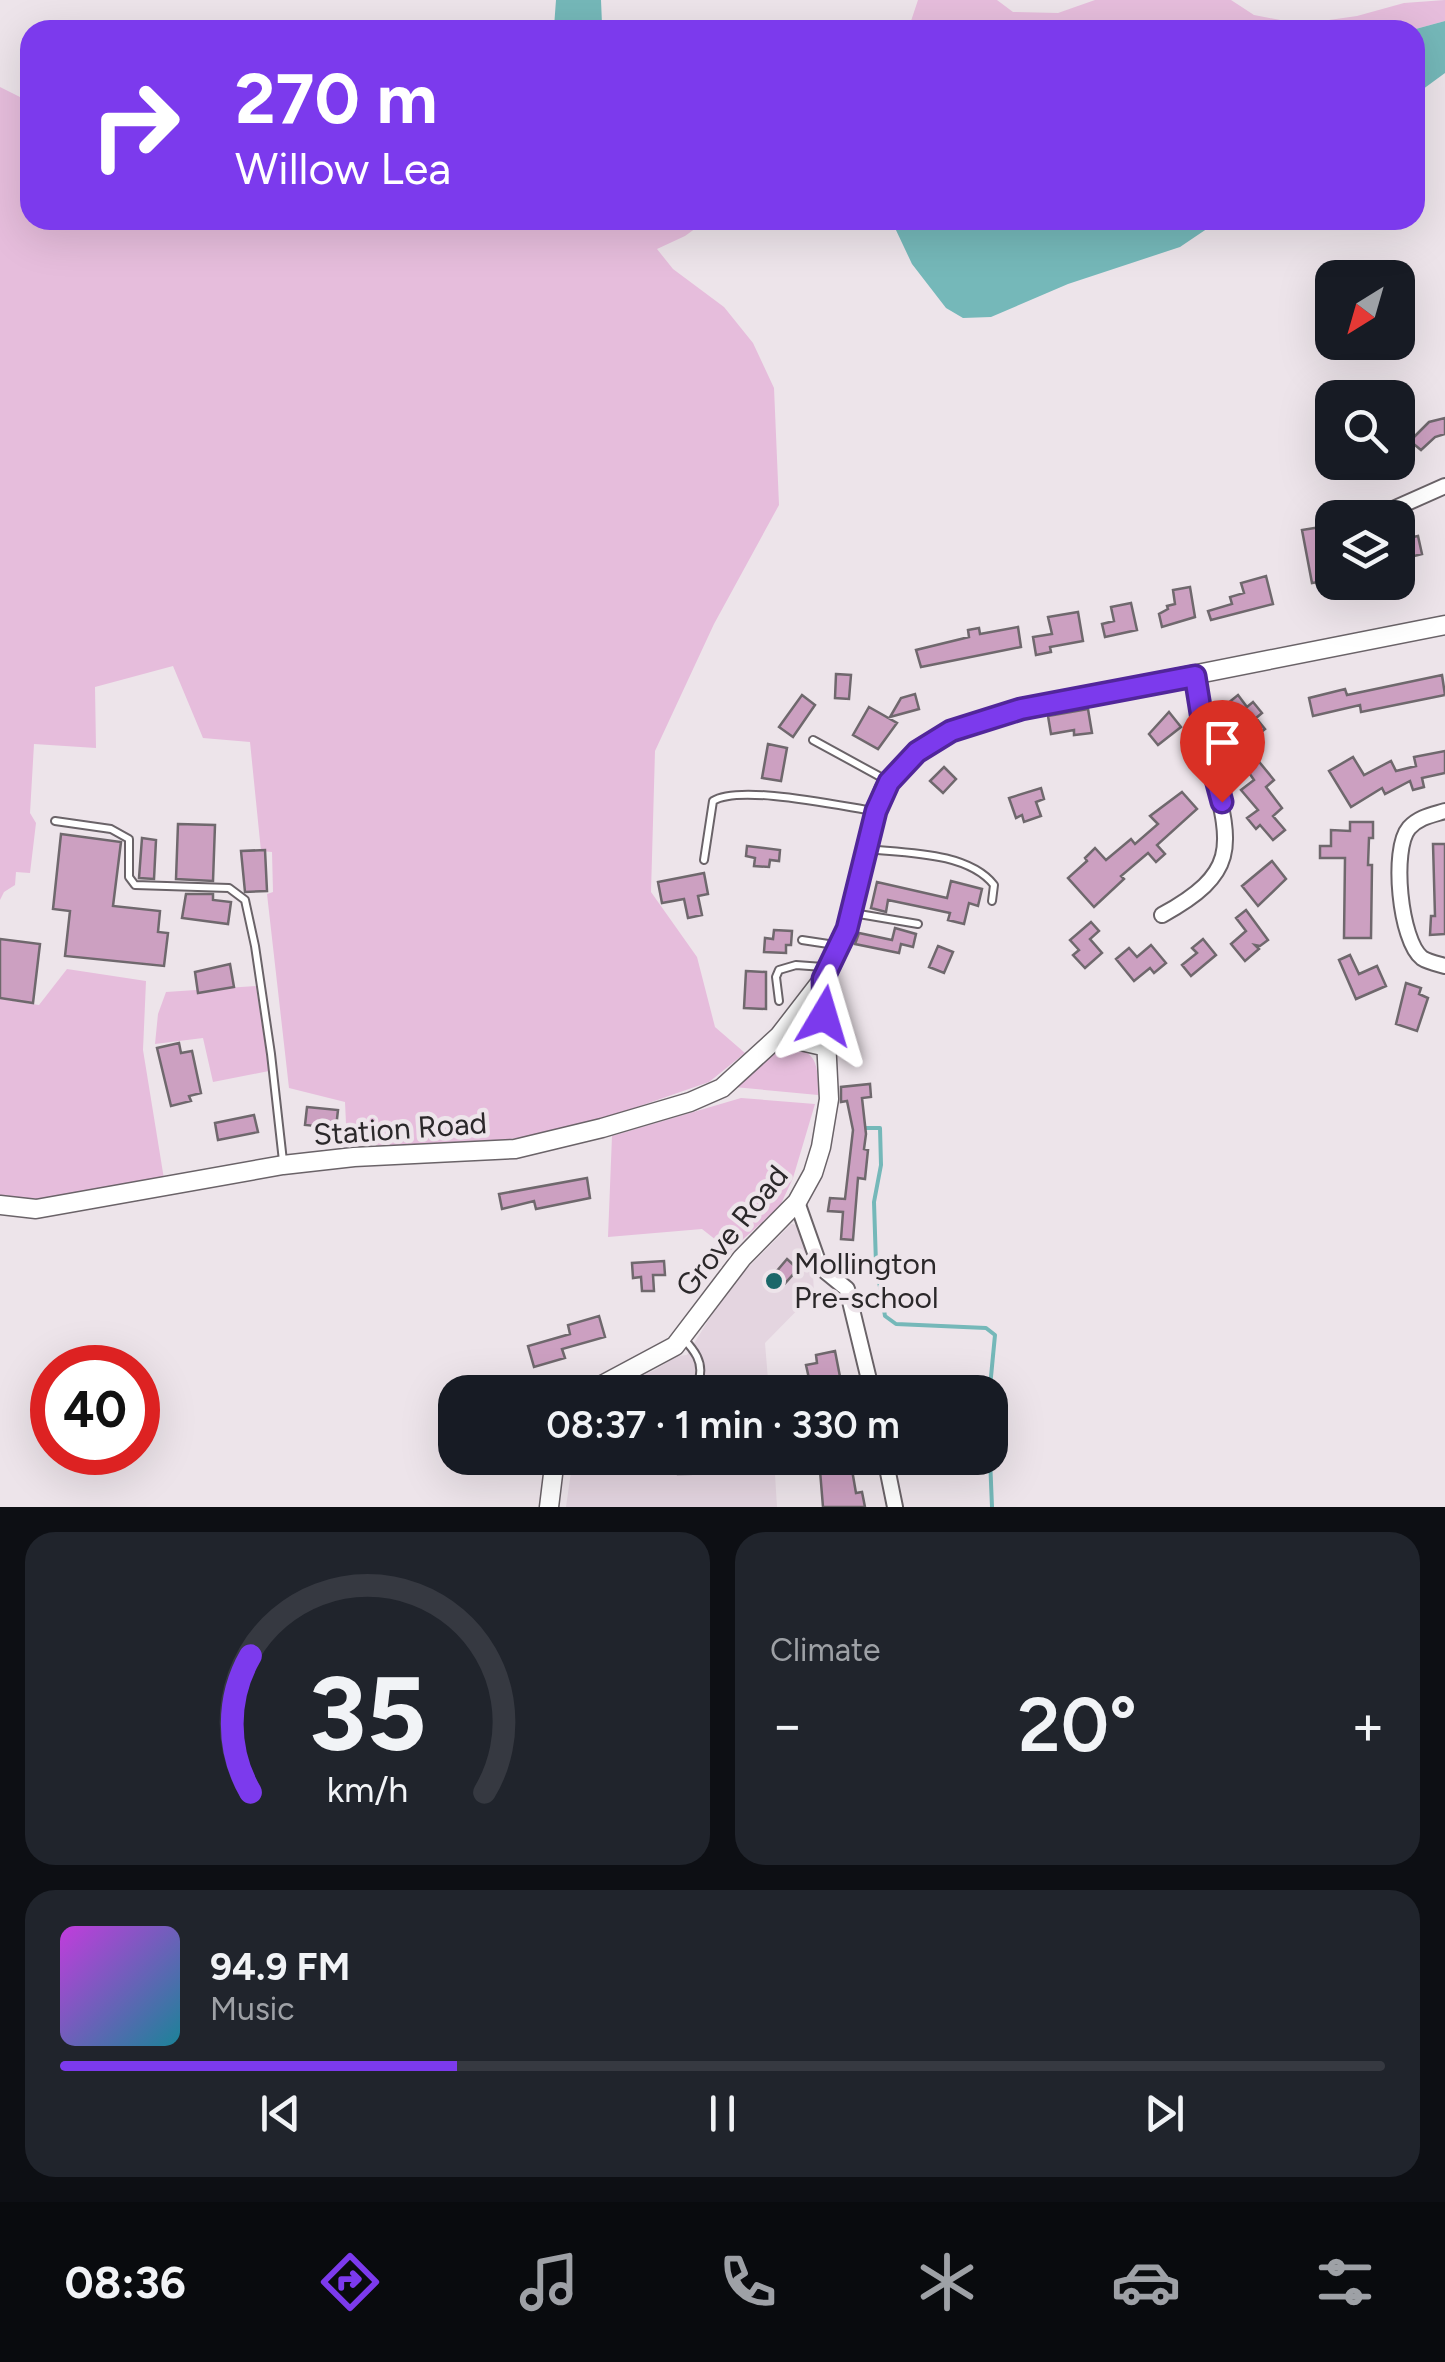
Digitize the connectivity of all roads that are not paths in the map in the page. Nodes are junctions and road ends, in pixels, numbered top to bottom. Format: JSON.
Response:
{"nodes":[{"id":1,"x":1445,"y":486,"type":"edge"},
{"id":2,"x":1414,"y":500,"type":"edge"},
{"id":3,"x":1445,"y":626,"type":"edge"},
{"id":4,"x":1195,"y":676,"type":"junction"},
{"id":5,"x":813,"y":740,"type":"dead end"},
{"id":6,"x":889,"y":782,"type":"junction"},
{"id":7,"x":876,"y":811,"type":"junction"},
{"id":8,"x":1445,"y":812,"type":"edge"},
{"id":9,"x":55,"y":820,"type":"dead end"},
{"id":10,"x":866,"y":849,"type":"junction"},
{"id":11,"x":704,"y":860,"type":"dead end"},
{"id":12,"x":992,"y":901,"type":"dead end"},
{"id":13,"x":852,"y":913,"type":"junction"},
{"id":14,"x":1162,"y":915,"type":"dead end"},
{"id":15,"x":918,"y":924,"type":"dead end"},
{"id":16,"x":802,"y":940,"type":"dead end"},
{"id":17,"x":841,"y":946,"type":"junction"},
{"id":18,"x":1445,"y":966,"type":"edge"},
{"id":19,"x":826,"y":973,"type":"junction"},
{"id":20,"x":779,"y":1001,"type":"dead end"},
{"id":21,"x":779,"y":1036,"type":"junction"},
{"id":22,"x":828,"y":1047,"type":"junction"},
{"id":23,"x":283,"y":1165,"type":"junction"},
{"id":24,"x":797,"y":1202,"type":"junction"},
{"id":25,"x":0,"y":1205,"type":"edge"},
{"id":26,"x":682,"y":1337,"type":"junction"},
{"id":27,"x":633,"y":1375,"type":"edge"},
{"id":28,"x":700,"y":1375,"type":"edge"},
{"id":29,"x":868,"y":1375,"type":"edge"},
{"id":30,"x":553,"y":1475,"type":"edge"},
{"id":31,"x":888,"y":1475,"type":"edge"},
{"id":32,"x":548,"y":1507,"type":"edge"},
{"id":33,"x":895,"y":1507,"type":"edge"}],
"edges":[{"from":1,"to":2,"type":"street"},
{"from":3,"to":4,"type":"street"},
{"from":4,"to":6,"type":"street"},
{"from":4,"to":14,"type":"street"},
{"from":5,"to":6,"type":"lane"},
{"from":6,"to":7,"type":"street","name":"Station Road"},
{"from":7,"to":10,"type":"street","name":"Station Road"},
{"from":7,"to":11,"type":"lane"},
{"from":8,"to":18,"type":"street"},
{"from":9,"to":23,"type":"lane"},
{"from":10,"to":12,"type":"lane"},
{"from":10,"to":13,"type":"street","name":"Station Road"},
{"from":13,"to":15,"type":"lane"},
{"from":13,"to":17,"type":"street","name":"Station Road"},
{"from":16,"to":17,"type":"lane"},
{"from":17,"to":19,"type":"street","name":"Station Road"},
{"from":19,"to":20,"type":"lane"},
{"from":19,"to":21,"type":"street","name":"Station Road"},
{"from":19,"to":22,"type":"street","name":"Grove Road"},
{"from":21,"to":22,"type":"street"},
{"from":21,"to":23,"type":"street","name":"Station Road"},
{"from":22,"to":24,"type":"street","name":"Grove Road"},
{"from":23,"to":25,"type":"street","name":"Station Road"},
{"from":24,"to":26,"type":"street","name":"Grove Road"},
{"from":24,"to":29,"type":"street"},
{"from":26,"to":27,"type":"street","name":"Grove Road"},
{"from":26,"to":28,"type":"lane"},
{"from":30,"to":32,"type":"street"},
{"from":31,"to":33,"type":"street"}]}
